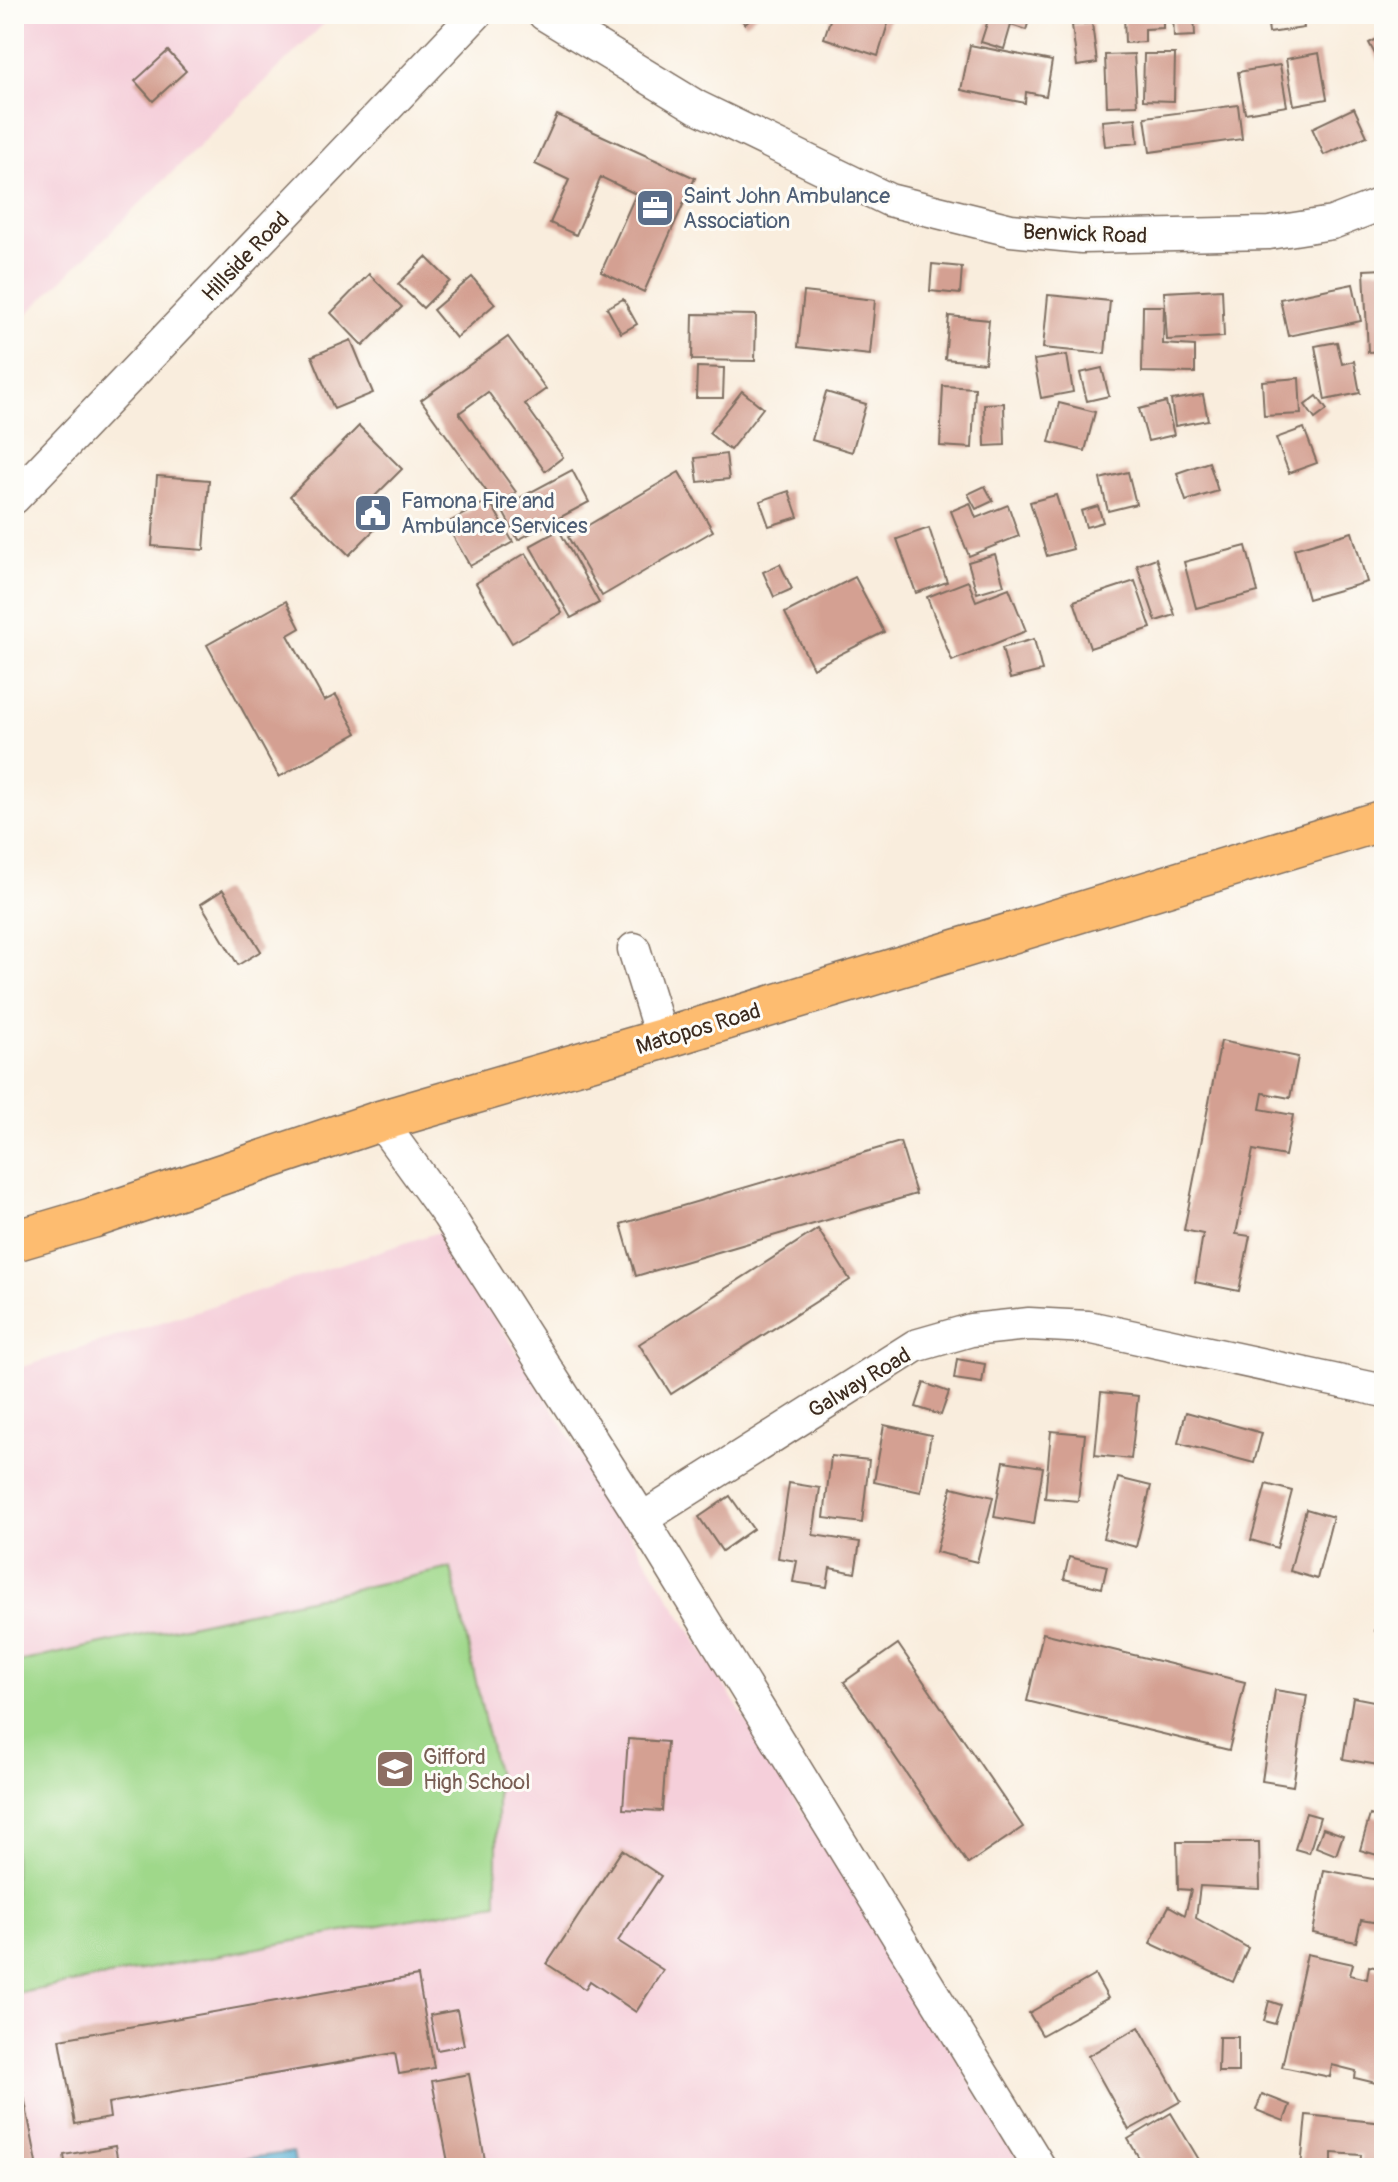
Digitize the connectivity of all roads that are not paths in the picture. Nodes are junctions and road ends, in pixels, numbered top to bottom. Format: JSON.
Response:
{"nodes":[{"id":1,"x":476,"y":14,"type":"edge"},
{"id":2,"x":544,"y":14,"type":"edge"},
{"id":3,"x":1384,"y":203,"type":"edge"},
{"id":4,"x":14,"y":498,"type":"edge"},
{"id":5,"x":1384,"y":820,"type":"edge"},
{"id":6,"x":634,"y":949,"type":"dead end"},
{"id":7,"x":662,"y":1039,"type":"junction"},
{"id":8,"x":380,"y":1121,"type":"junction"},
{"id":9,"x":14,"y":1241,"type":"edge"},
{"id":10,"x":1384,"y":1391,"type":"edge"},
{"id":11,"x":642,"y":1519,"type":"junction"},
{"id":12,"x":1040,"y":2168,"type":"edge"}],
"edges":[{"from":1,"to":4,"type":"street","name":"Hillside Road"},
{"from":2,"to":3,"type":"street","name":"Benwick Road"},
{"from":5,"to":7,"type":"main road","name":"Matopos Road"},
{"from":6,"to":7,"type":"street"},
{"from":7,"to":8,"type":"main road","name":"Matopos Road"},
{"from":8,"to":9,"type":"main road","name":"Matopos Road"},
{"from":8,"to":11,"type":"street"},
{"from":10,"to":11,"type":"street","name":"Galway Road"},
{"from":11,"to":12,"type":"street"}]}
